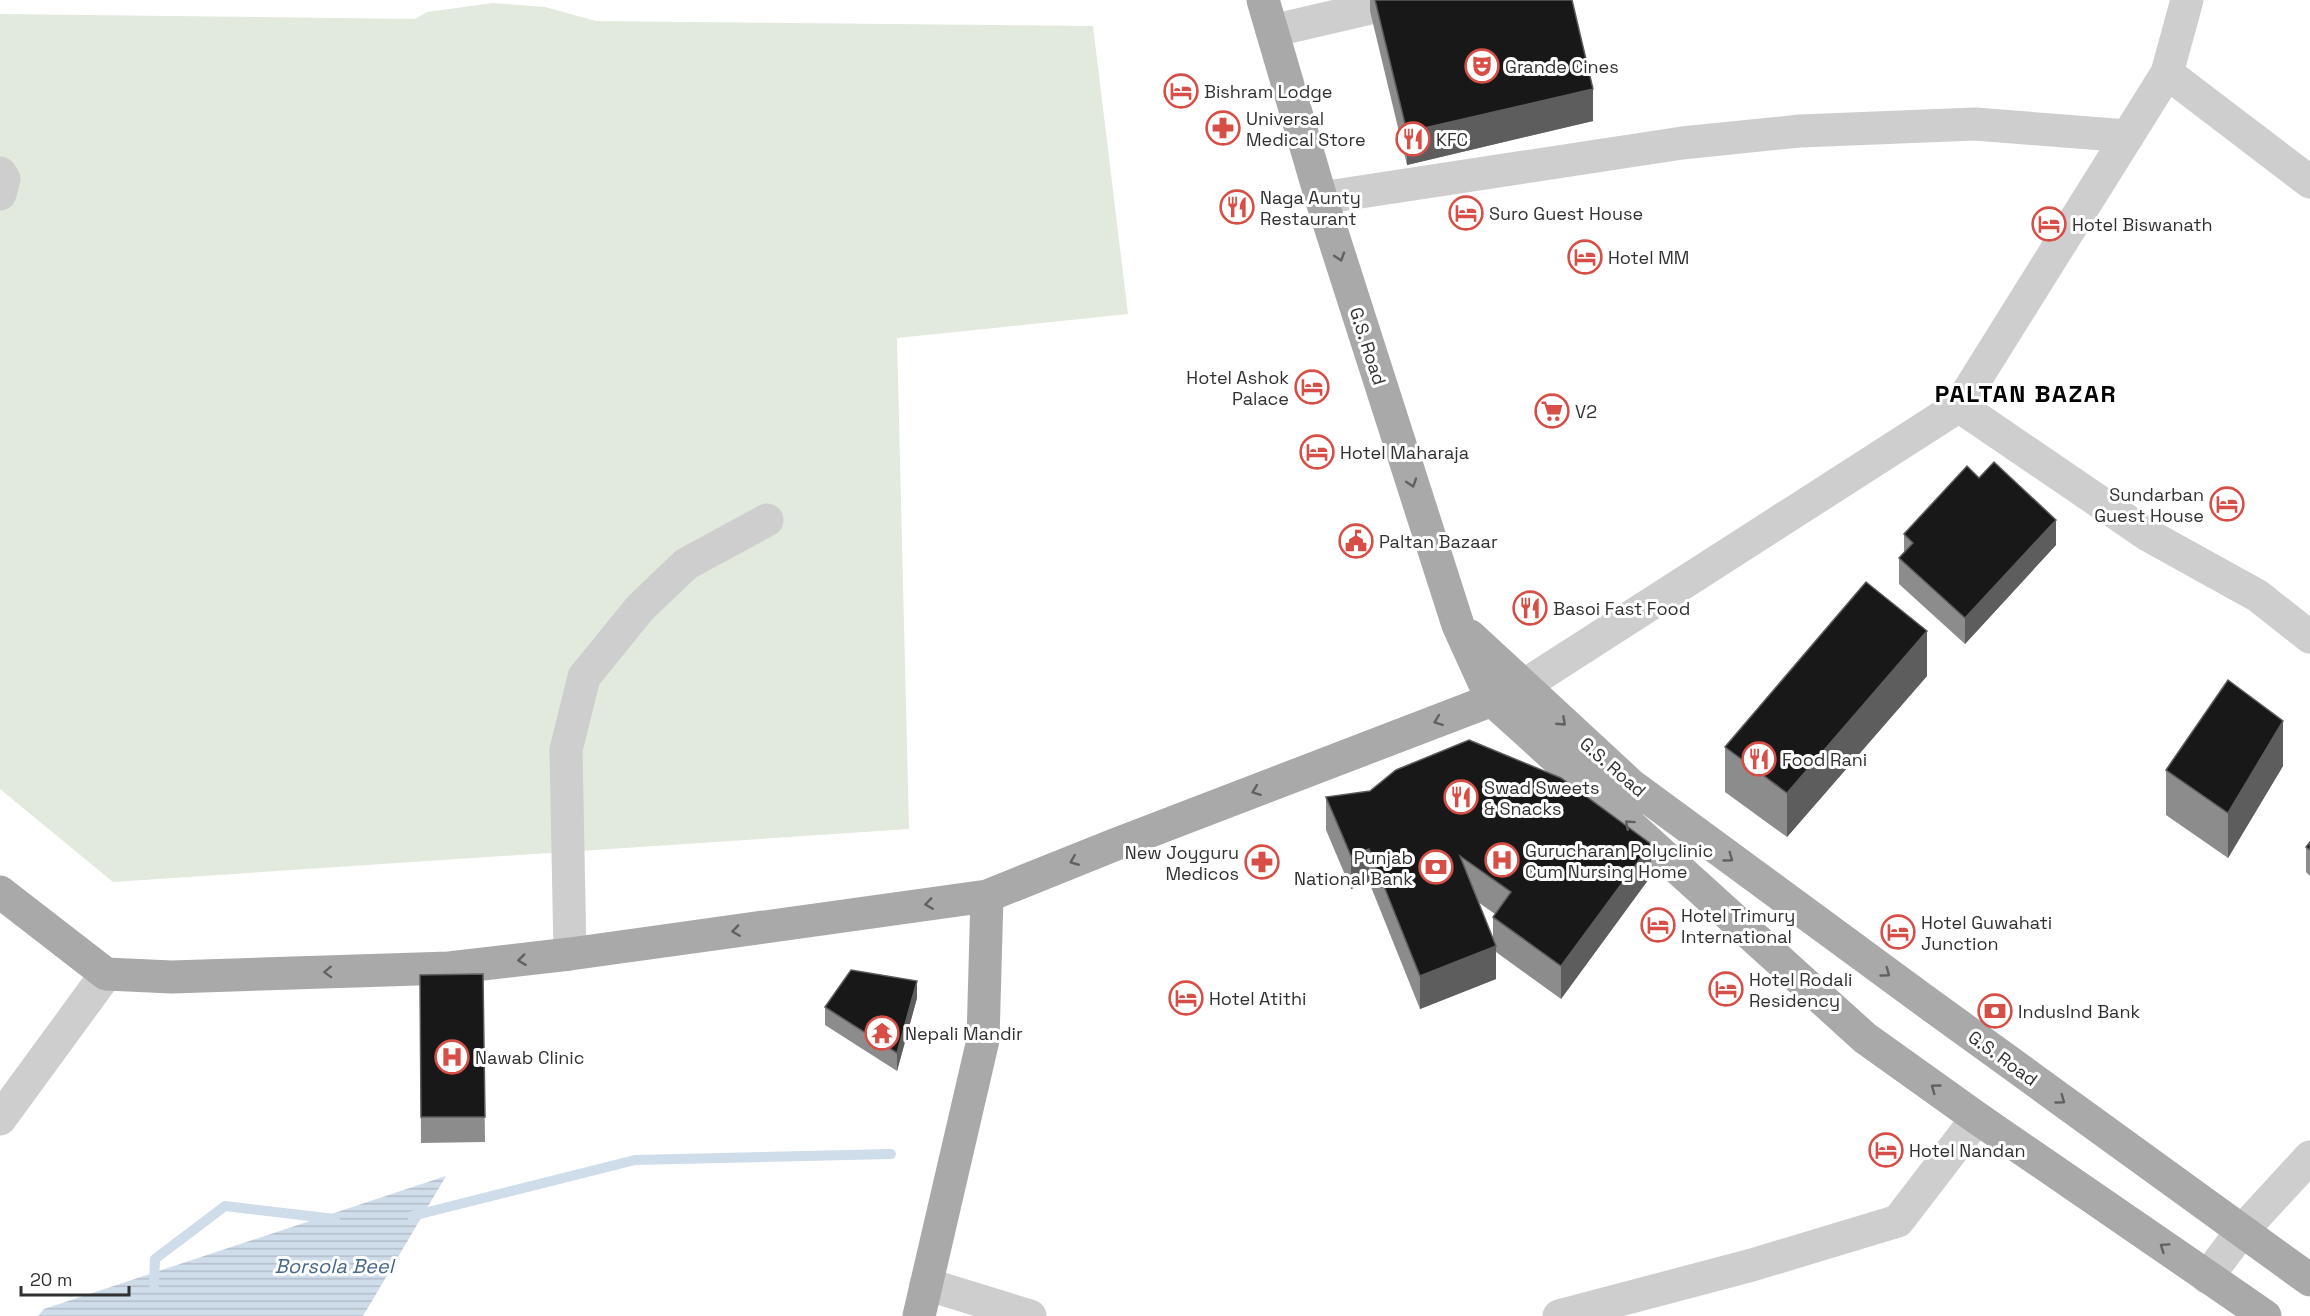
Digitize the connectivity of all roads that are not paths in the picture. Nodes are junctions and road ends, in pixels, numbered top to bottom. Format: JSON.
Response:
{"nodes":[{"id":1,"x":1263,"y":0,"type":"edge"},
{"id":2,"x":1405,"y":0,"type":"edge"},
{"id":3,"x":2187,"y":0,"type":"edge"},
{"id":4,"x":1272,"y":31,"type":"junction"},
{"id":5,"x":2167,"y":73,"type":"junction"},
{"id":6,"x":2127,"y":136,"type":"junction"},
{"id":7,"x":0,"y":173,"type":"edge"},
{"id":8,"x":2310,"y":182,"type":"edge"},
{"id":9,"x":0,"y":194,"type":"edge"},
{"id":10,"x":1321,"y":198,"type":"junction"},
{"id":11,"x":1959,"y":406,"type":"junction"},
{"id":12,"x":767,"y":520,"type":"dead end"},
{"id":13,"x":1458,"y":625,"type":"junction"},
{"id":14,"x":2310,"y":637,"type":"edge"},
{"id":15,"x":1523,"y":686,"type":"junction"},
{"id":16,"x":1492,"y":700,"type":"junction"},
{"id":17,"x":0,"y":892,"type":"edge"},
{"id":18,"x":987,"y":896,"type":"junction"},
{"id":19,"x":570,"y":954,"type":"junction"},
{"id":20,"x":106,"y":974,"type":"junction"},
{"id":21,"x":1977,"y":1118,"type":"junction"},
{"id":22,"x":0,"y":1119,"type":"edge"},
{"id":23,"x":2310,"y":1156,"type":"edge"},
{"id":24,"x":2242,"y":1231,"type":"junction"},
{"id":25,"x":2207,"y":1277,"type":"junction"},
{"id":26,"x":2310,"y":1280,"type":"edge"},
{"id":27,"x":926,"y":1284,"type":"junction"},
{"id":28,"x":919,"y":1316,"type":"edge"},
{"id":29,"x":1030,"y":1316,"type":"edge"},
{"id":30,"x":1559,"y":1316,"type":"edge"},
{"id":31,"x":2265,"y":1316,"type":"edge"}],
"edges":[{"from":1,"to":4,"type":"main road","name":"G.S. Road"},
{"from":2,"to":4,"type":"street"},
{"from":3,"to":5,"type":"street"},
{"from":4,"to":10,"type":"main road","name":"G.S. Road"},
{"from":5,"to":6,"type":"street"},
{"from":5,"to":8,"type":"street"},
{"from":6,"to":10,"type":"street"},
{"from":6,"to":11,"type":"street"},
{"from":7,"to":9,"type":"street"},
{"from":10,"to":13,"type":"main road","name":"G.S. Road","one_way":true},
{"from":11,"to":14,"type":"street"},
{"from":11,"to":15,"type":"street"},
{"from":12,"to":19,"type":"street"},
{"from":13,"to":15,"type":"main road","name":"G.S. Road"},
{"from":13,"to":16,"type":"main road"},
{"from":15,"to":16,"type":"main road"},
{"from":15,"to":24,"type":"main road","name":"G.S. Road","one_way":true},
{"from":16,"to":18,"type":"main road","one_way":true},
{"from":21,"to":16,"type":"main road","name":"G.S. Road","one_way":true},
{"from":17,"to":20,"type":"main road"},
{"from":18,"to":19,"type":"main road","one_way":true},
{"from":18,"to":27,"type":"main road"},
{"from":19,"to":20,"type":"main road","one_way":true},
{"from":20,"to":22,"type":"street"},
{"from":25,"to":21,"type":"main road","name":"G.S. Road","one_way":true},
{"from":21,"to":30,"type":"street"},
{"from":23,"to":24,"type":"street"},
{"from":24,"to":25,"type":"street"},
{"from":24,"to":26,"type":"main road","name":"G.S. Road"},
{"from":25,"to":31,"type":"main road","name":"G.S. Road"},
{"from":27,"to":28,"type":"main road"},
{"from":27,"to":29,"type":"street"}]}
